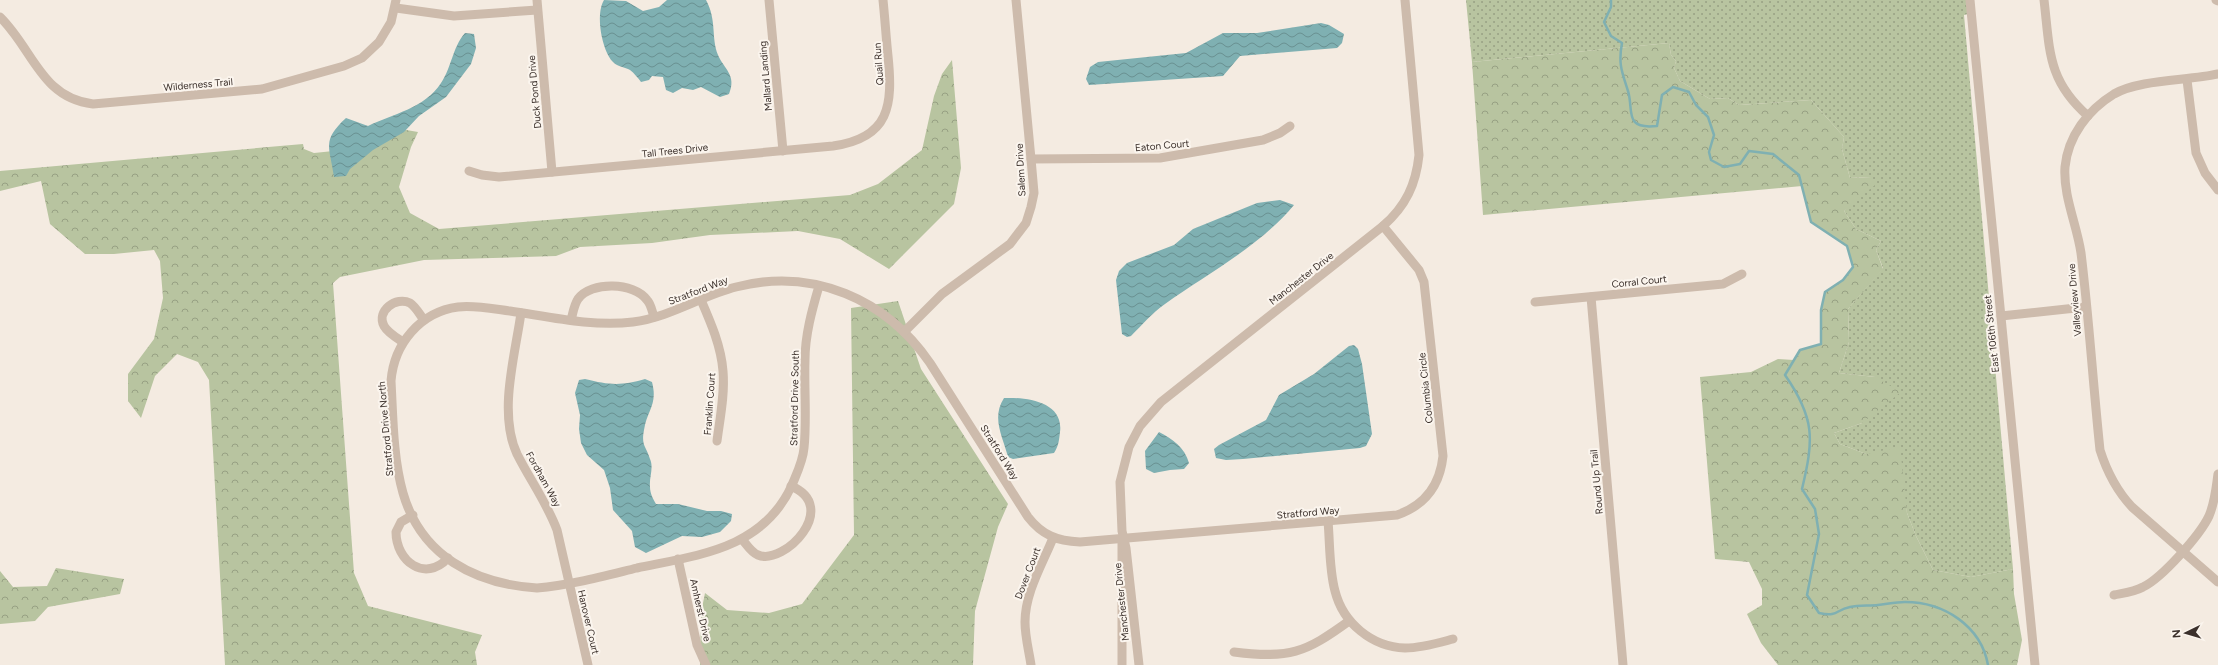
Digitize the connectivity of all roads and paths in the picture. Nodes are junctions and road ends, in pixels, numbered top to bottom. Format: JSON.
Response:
{"nodes":[{"id":1,"x":537,"y":0,"type":"edge"},
{"id":2,"x":769,"y":0,"type":"edge"},
{"id":3,"x":883,"y":0,"type":"edge"},
{"id":4,"x":1016,"y":0,"type":"edge"},
{"id":5,"x":1405,"y":0,"type":"edge"},
{"id":6,"x":1970,"y":0,"type":"edge"},
{"id":7,"x":2044,"y":0,"type":"edge"},
{"id":8,"x":396,"y":4,"type":"edge"},
{"id":9,"x":537,"y":10,"type":"junction"},
{"id":10,"x":0,"y":17,"type":"edge"},
{"id":11,"x":2218,"y":74,"type":"edge"},
{"id":12,"x":2187,"y":80,"type":"junction"},
{"id":13,"x":2088,"y":116,"type":"junction"},
{"id":14,"x":878,"y":124,"type":"joint"},
{"id":15,"x":1290,"y":126,"type":"dead end"},
{"id":16,"x":783,"y":150,"type":"junction"},
{"id":17,"x":1031,"y":159,"type":"junction"},
{"id":18,"x":469,"y":171,"type":"dead end"},
{"id":19,"x":552,"y":172,"type":"junction"},
{"id":20,"x":2218,"y":190,"type":"edge"},
{"id":21,"x":1383,"y":226,"type":"junction"},
{"id":22,"x":1742,"y":274,"type":"dead end"},
{"id":23,"x":819,"y":286,"type":"junction"},
{"id":24,"x":1591,"y":297,"type":"junction"},
{"id":25,"x":701,"y":300,"type":"junction"},
{"id":26,"x":1535,"y":302,"type":"dead end"},
{"id":27,"x":2085,"y":307,"type":"junction"},
{"id":28,"x":521,"y":313,"type":"junction"},
{"id":29,"x":2001,"y":316,"type":"junction"},
{"id":30,"x":654,"y":317,"type":"junction"},
{"id":31,"x":424,"y":320,"type":"junction"},
{"id":32,"x":571,"y":320,"type":"junction"},
{"id":33,"x":904,"y":332,"type":"junction"},
{"id":34,"x":404,"y":342,"type":"junction"},
{"id":35,"x":718,"y":442,"type":"dead end"},
{"id":36,"x":2218,"y":474,"type":"edge"},
{"id":37,"x":791,"y":486,"type":"junction"},
{"id":38,"x":413,"y":515,"type":"junction"},
{"id":39,"x":1372,"y":517,"type":"joint"},
{"id":40,"x":1328,"y":521,"type":"junction"},
{"id":41,"x":1053,"y":538,"type":"junction"},
{"id":42,"x":1123,"y":538,"type":"junction"},
{"id":43,"x":742,"y":540,"type":"junction"},
{"id":44,"x":2182,"y":551,"type":"junction"},
{"id":45,"x":448,"y":558,"type":"junction"},
{"id":46,"x":678,"y":559,"type":"junction"},
{"id":47,"x":2218,"y":582,"type":"edge"},
{"id":48,"x":569,"y":583,"type":"junction"},
{"id":49,"x":2114,"y":595,"type":"dead end"},
{"id":50,"x":1349,"y":621,"type":"junction"},
{"id":51,"x":1453,"y":639,"type":"dead end"},
{"id":52,"x":1234,"y":652,"type":"dead end"},
{"id":53,"x":588,"y":665,"type":"edge"},
{"id":54,"x":706,"y":665,"type":"edge"},
{"id":55,"x":1031,"y":665,"type":"edge"},
{"id":56,"x":1122,"y":665,"type":"edge"},
{"id":57,"x":1139,"y":665,"type":"edge"},
{"id":58,"x":1623,"y":665,"type":"edge"},
{"id":59,"x":2035,"y":665,"type":"edge"}],
"edges":[{"from":1,"to":9,"type":"street","name":"Duck Pond Drive"},
{"from":2,"to":16,"type":"street","name":"Mallard Landing"},
{"from":3,"to":14,"type":"street","name":"Quail Run"},
{"from":4,"to":17,"type":"street","name":"Salem Drive"},
{"from":5,"to":21,"type":"street","name":"Manchester Drive"},
{"from":6,"to":29,"type":"street","name":"East 106th Street"},
{"from":7,"to":13,"type":"street"},
{"from":8,"to":9,"type":"street"},
{"from":8,"to":10,"type":"street","name":"Wilderness Trail"},
{"from":9,"to":19,"type":"street","name":"Duck Pond Drive"},
{"from":11,"to":12,"type":"street","name":"Valleyview Drive"},
{"from":12,"to":13,"type":"street","name":"Valleyview Drive"},
{"from":12,"to":20,"type":"street"},
{"from":13,"to":27,"type":"street","name":"Valleyview Drive"},
{"from":14,"to":16,"type":"street","name":"Tall Trees Drive"},
{"from":15,"to":17,"type":"street","name":"Eaton Court"},
{"from":16,"to":19,"type":"street","name":"Tall Trees Drive"},
{"from":17,"to":33,"type":"street","name":"Salem Drive"},
{"from":18,"to":19,"type":"street","name":"Tall Trees Drive"},
{"from":21,"to":39,"type":"street","name":"Columbia Circle"},
{"from":21,"to":42,"type":"street","name":"Manchester Drive"},
{"from":22,"to":24,"type":"street","name":"Corral Court"},
{"from":23,"to":25,"type":"street","name":"Stratford Way"},
{"from":23,"to":33,"type":"street","name":"Stratford Way"},
{"from":23,"to":37,"type":"street","name":"Stratford Drive South"},
{"from":24,"to":26,"type":"street","name":"Corral Court"},
{"from":24,"to":58,"type":"street","name":"Round Up Trail"},
{"from":25,"to":30,"type":"street","name":"Stratford Way"},
{"from":25,"to":35,"type":"street","name":"Franklin Court"},
{"from":27,"to":29,"type":"street"},
{"from":27,"to":44,"type":"street","name":"Valleyview Drive"},
{"from":28,"to":31,"type":"street","name":"Stratford Drive North"},
{"from":28,"to":32,"type":"street","name":"Stratford Way"},
{"from":28,"to":48,"type":"street","name":"Fordham Way"},
{"from":29,"to":59,"type":"street","name":"East 106th Street"},
{"from":30,"to":32,"type":"street","name":"Stratford Way"},
{"from":30,"to":32,"type":"street"},
{"from":31,"to":34,"type":"street","name":"Stratford Drive North"},
{"from":31,"to":34,"type":"street"},
{"from":33,"to":41,"type":"street","name":"Stratford Way"},
{"from":34,"to":38,"type":"street","name":"Stratford Drive North"},
{"from":36,"to":44,"type":"street"},
{"from":37,"to":43,"type":"street","name":"Stratford Drive South"},
{"from":37,"to":43,"type":"street"},
{"from":38,"to":45,"type":"street","name":"Stratford Drive North"},
{"from":38,"to":45,"type":"street"},
{"from":39,"to":40,"type":"street","name":"Stratford Way"},
{"from":40,"to":42,"type":"street","name":"Stratford Way"},
{"from":40,"to":50,"type":"street"},
{"from":41,"to":42,"type":"street","name":"Stratford Way"},
{"from":41,"to":55,"type":"street","name":"Dover Court"},
{"from":42,"to":56,"type":"street","name":"Manchester Drive"},
{"from":42,"to":57,"type":"street","name":"Manchester Drive"},
{"from":43,"to":46,"type":"street","name":"Stratford Drive South"},
{"from":44,"to":47,"type":"street","name":"Valleyview Drive"},
{"from":44,"to":49,"type":"street"},
{"from":45,"to":48,"type":"street","name":"Stratford Drive North"},
{"from":46,"to":48,"type":"street","name":"Stratford Drive South"},
{"from":46,"to":54,"type":"street","name":"Amherst Drive"},
{"from":48,"to":53,"type":"street","name":"Hanover Court"},
{"from":50,"to":51,"type":"street"},
{"from":50,"to":52,"type":"street"}]}
